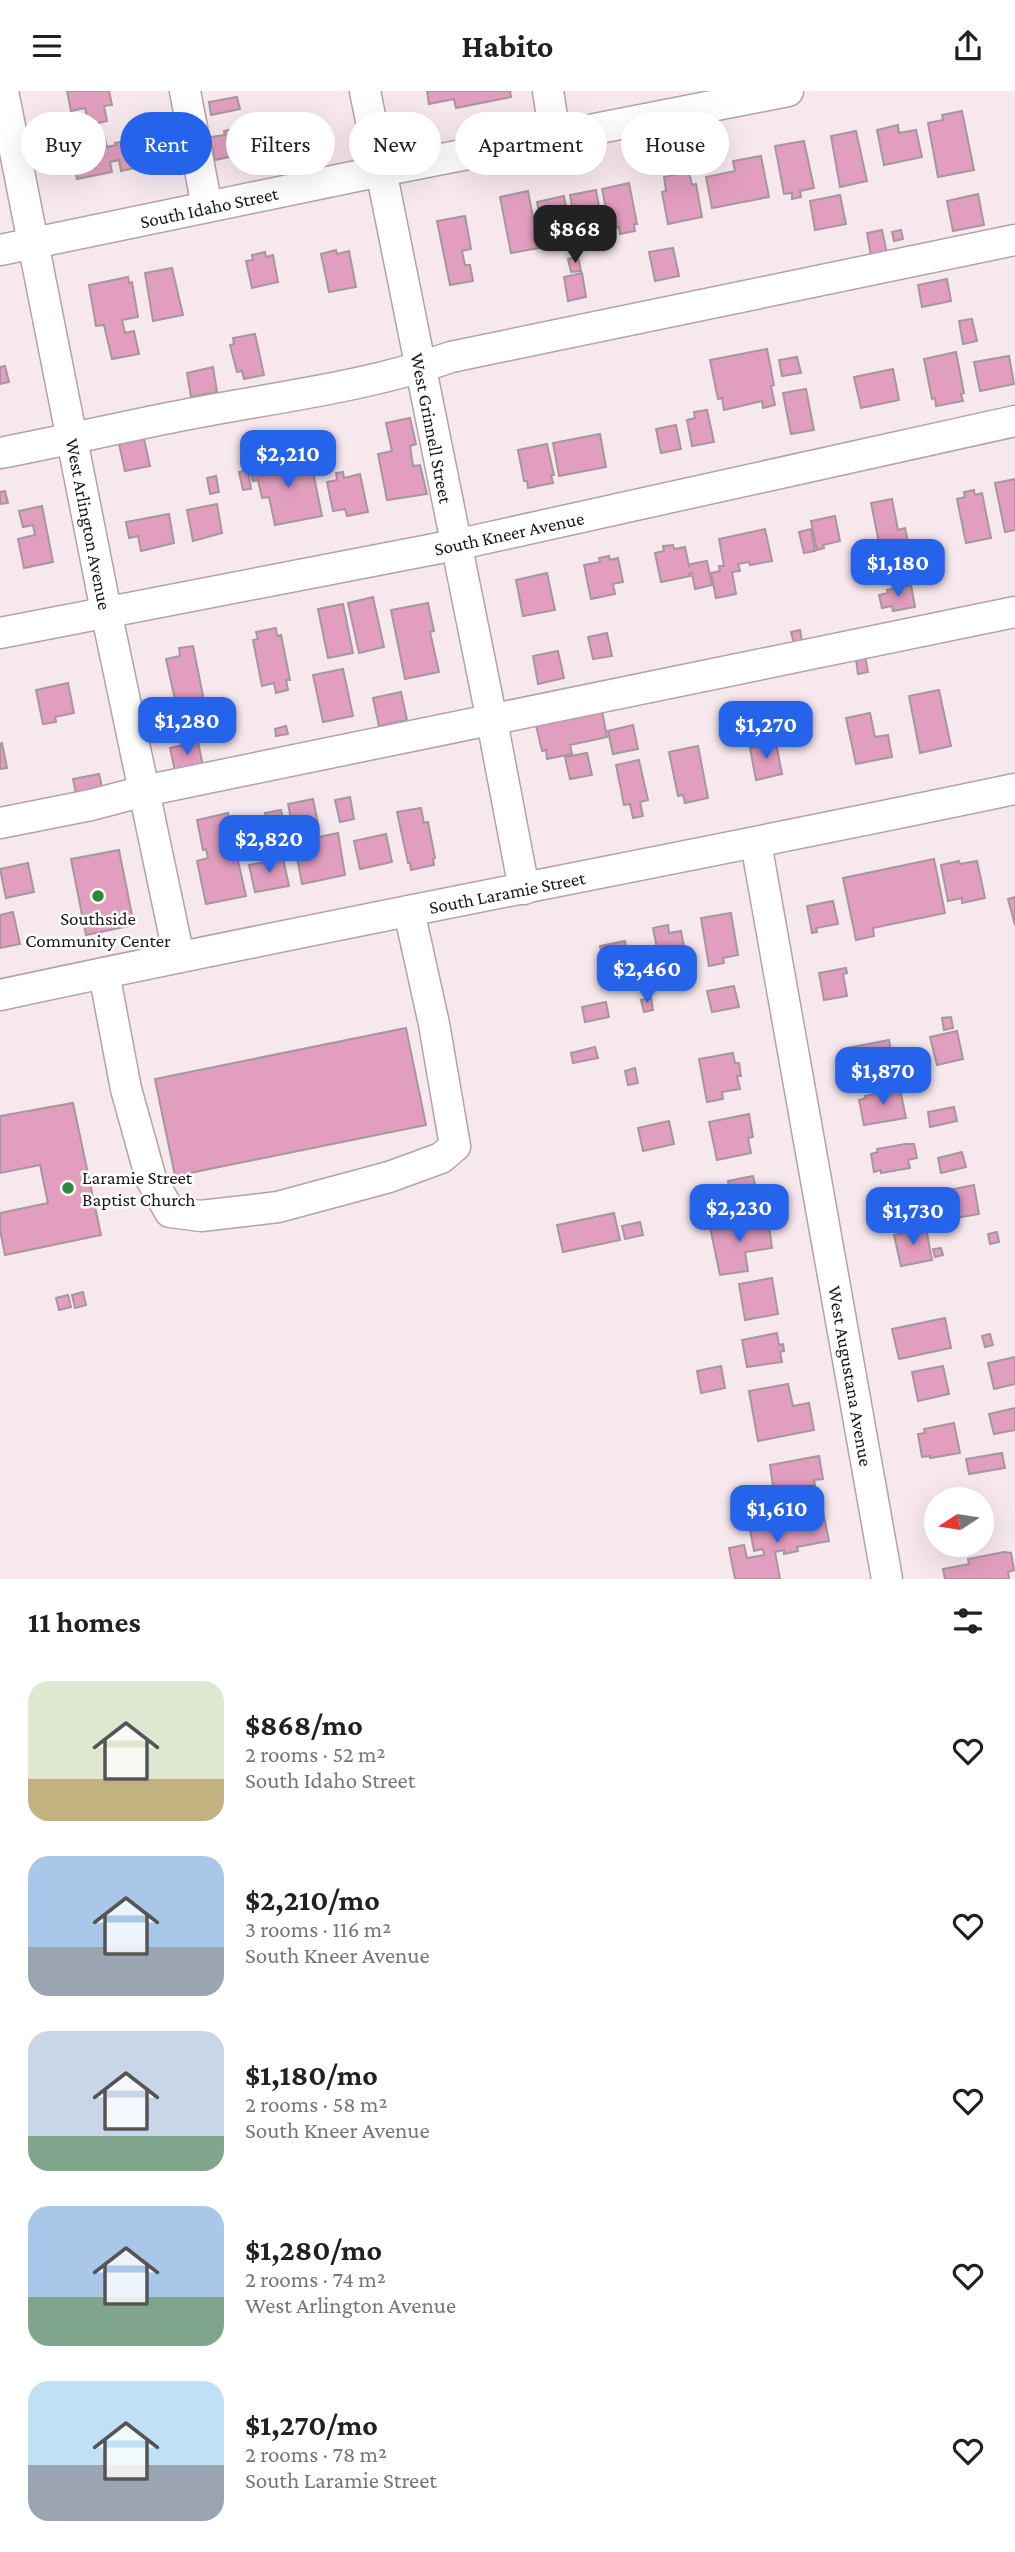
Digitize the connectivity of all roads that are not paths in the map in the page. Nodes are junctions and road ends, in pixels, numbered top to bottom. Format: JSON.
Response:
{"nodes":[{"id":1,"x":3,"y":91,"type":"edge"},
{"id":2,"x":185,"y":91,"type":"edge"},
{"id":3,"x":365,"y":91,"type":"edge"},
{"id":4,"x":548,"y":91,"type":"edge"},
{"id":5,"x":788,"y":91,"type":"edge"},
{"id":6,"x":736,"y":96,"type":"edge"},
{"id":7,"x":369,"y":112,"type":"edge"},
{"id":8,"x":551,"y":112,"type":"edge"},
{"id":9,"x":607,"y":125,"type":"edge"},
{"id":10,"x":362,"y":175,"type":"edge"},
{"id":11,"x":382,"y":175,"type":"edge"},
{"id":12,"x":207,"y":207,"type":"junction"},
{"id":13,"x":1015,"y":240,"type":"edge"},
{"id":14,"x":33,"y":244,"type":"junction"},
{"id":15,"x":0,"y":250,"type":"edge"},
{"id":16,"x":420,"y":368,"type":"junction"},
{"id":17,"x":1015,"y":421,"type":"edge"},
{"id":18,"x":72,"y":439,"type":"junction"},
{"id":19,"x":0,"y":453,"type":"edge"},
{"id":20,"x":455,"y":545,"type":"junction"},
{"id":21,"x":106,"y":611,"type":"junction"},
{"id":22,"x":1015,"y":612,"type":"edge"},
{"id":23,"x":0,"y":633,"type":"edge"},
{"id":24,"x":492,"y":721,"type":"junction"},
{"id":25,"x":1015,"y":789,"type":"edge"},
{"id":26,"x":144,"y":791,"type":"junction"},
{"id":27,"x":0,"y":823,"type":"edge"},
{"id":28,"x":756,"y":843,"type":"junction"},
{"id":29,"x":524,"y":889,"type":"junction"},
{"id":30,"x":409,"y":911,"type":"junction"},
{"id":31,"x":179,"y":957,"type":"junction"},
{"id":32,"x":104,"y":972,"type":"junction"},
{"id":33,"x":0,"y":995,"type":"edge"},
{"id":34,"x":887,"y":1579,"type":"edge"}],
"edges":[{"from":1,"to":14,"type":"street","name":"West Arlington Avenue"},
{"from":2,"to":12,"type":"street"},
{"from":3,"to":7,"type":"street","name":"West Grinnell Street"},
{"from":4,"to":8,"type":"street"},
{"from":5,"to":6,"type":"street","name":"South Idaho Street"},
{"from":6,"to":9,"type":"street","name":"South Idaho Street"},
{"from":10,"to":12,"type":"street","name":"South Idaho Street"},
{"from":11,"to":16,"type":"street","name":"West Grinnell Street"},
{"from":12,"to":14,"type":"street","name":"South Idaho Street"},
{"from":13,"to":16,"type":"street"},
{"from":14,"to":15,"type":"street","name":"South Idaho Street"},
{"from":14,"to":18,"type":"street","name":"West Arlington Avenue"},
{"from":16,"to":18,"type":"street"},
{"from":16,"to":20,"type":"street","name":"West Grinnell Street"},
{"from":17,"to":20,"type":"street","name":"South Kneer Avenue"},
{"from":18,"to":19,"type":"street"},
{"from":18,"to":21,"type":"street","name":"West Arlington Avenue"},
{"from":20,"to":21,"type":"street","name":"South Kneer Avenue"},
{"from":20,"to":24,"type":"street","name":"West Grinnell Street"},
{"from":21,"to":23,"type":"street","name":"South Kneer Avenue"},
{"from":21,"to":26,"type":"street","name":"West Arlington Avenue"},
{"from":22,"to":24,"type":"street"},
{"from":24,"to":26,"type":"street"},
{"from":24,"to":29,"type":"street","name":"West Grinnell Street"},
{"from":25,"to":28,"type":"street","name":"South Laramie Street"},
{"from":26,"to":27,"type":"street"},
{"from":26,"to":31,"type":"street","name":"West Arlington Avenue"},
{"from":28,"to":29,"type":"street","name":"South Laramie Street"},
{"from":28,"to":34,"type":"street","name":"West Augustana Avenue"},
{"from":29,"to":30,"type":"street","name":"South Laramie Street"},
{"from":30,"to":31,"type":"street","name":"South Laramie Street"},
{"from":30,"to":32,"type":"street"},
{"from":31,"to":32,"type":"street","name":"South Laramie Street"},
{"from":32,"to":33,"type":"street","name":"South Laramie Street"}]}
